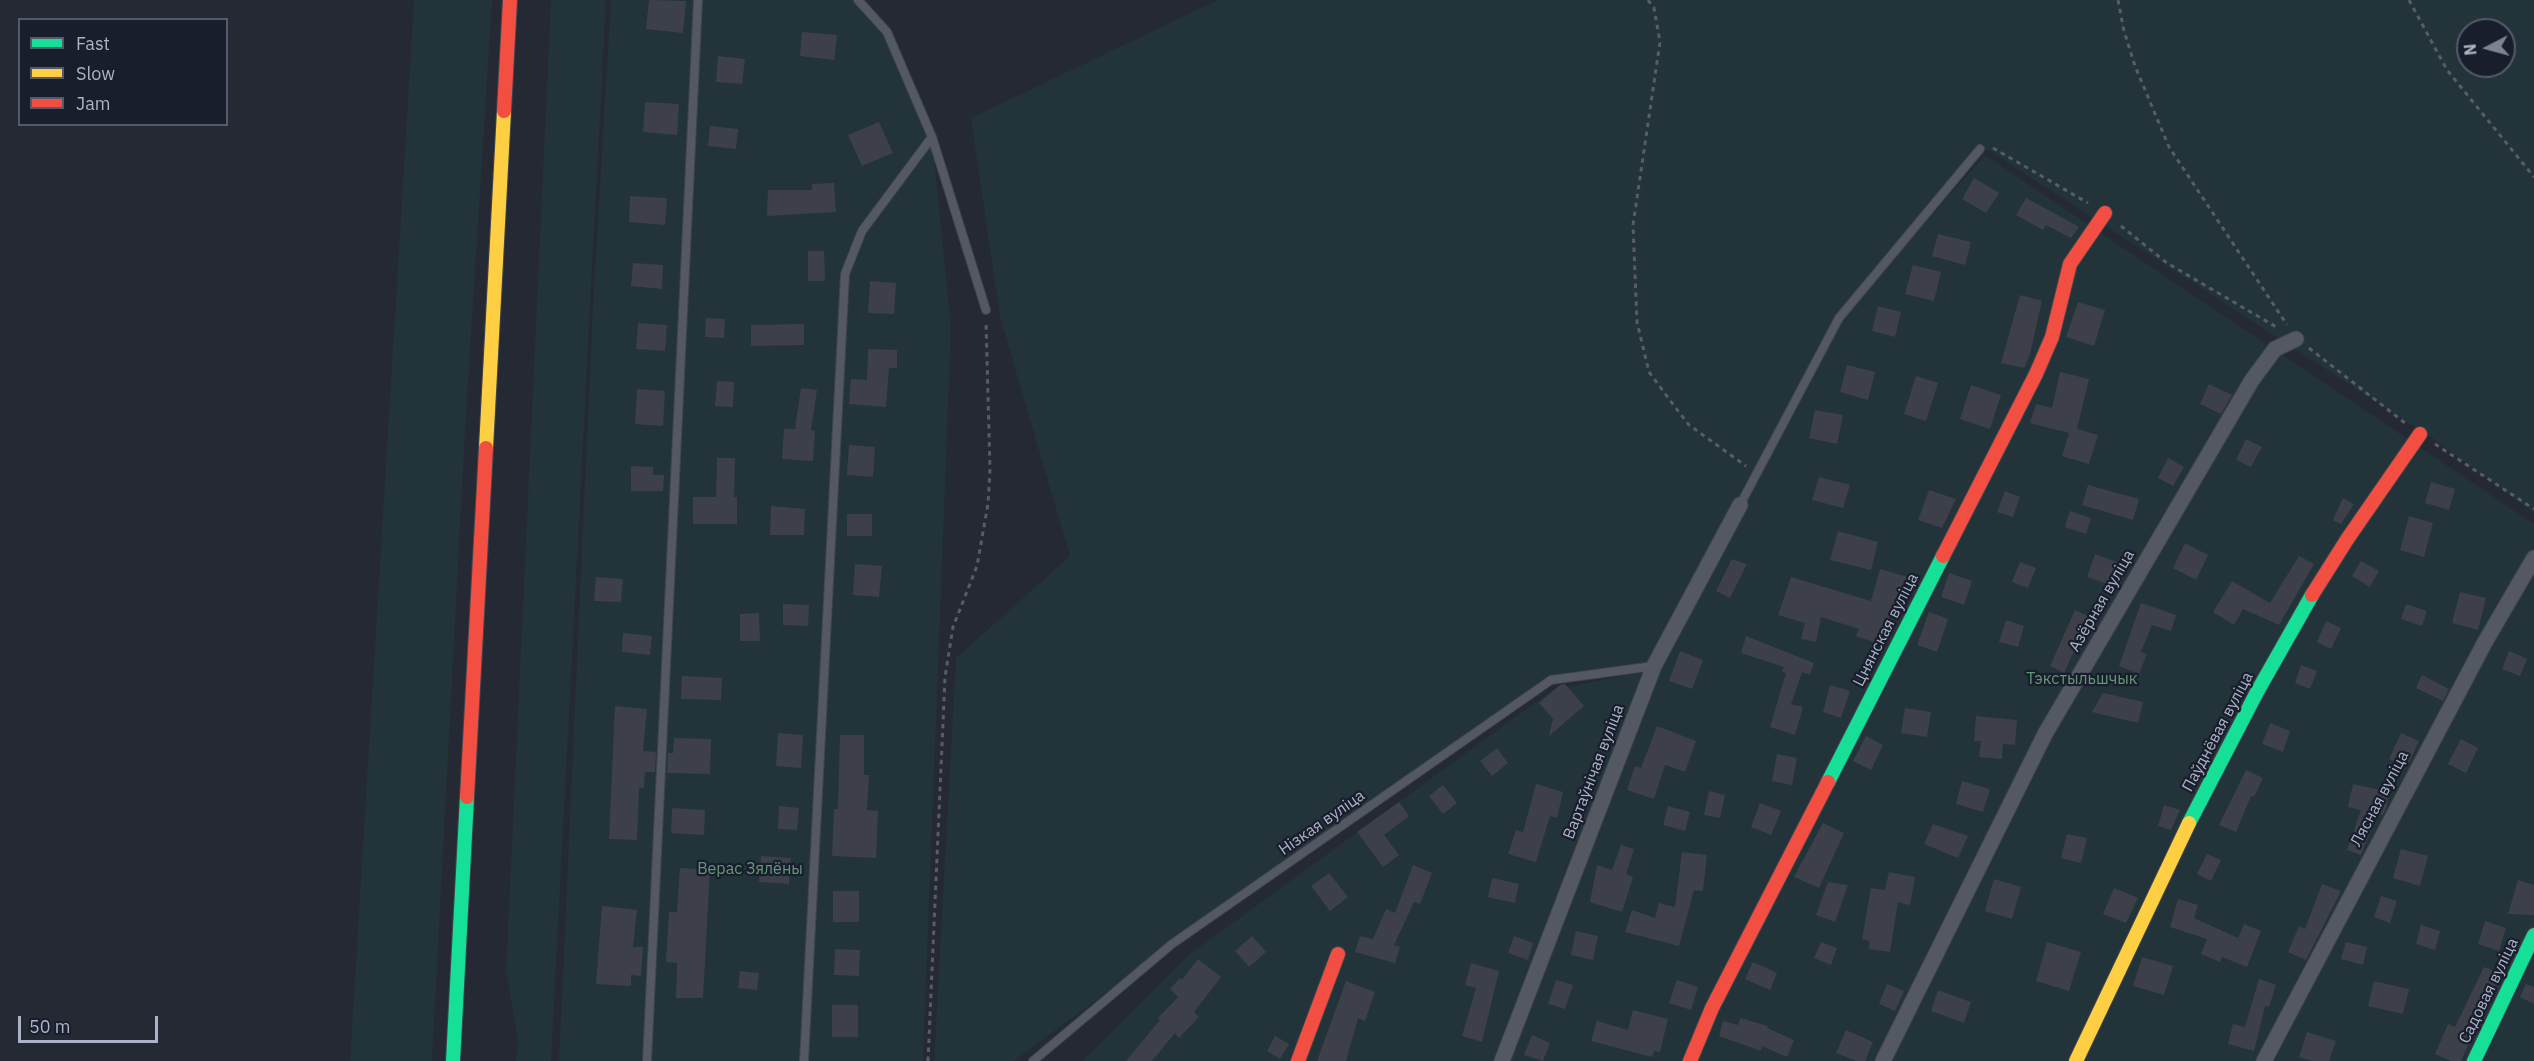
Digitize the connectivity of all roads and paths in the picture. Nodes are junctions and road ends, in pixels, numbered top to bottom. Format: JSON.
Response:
{"nodes":[{"id":1,"x":510,"y":0,"type":"edge"},
{"id":2,"x":698,"y":0,"type":"edge"},
{"id":3,"x":858,"y":0,"type":"edge"},
{"id":4,"x":1648,"y":0,"type":"edge"},
{"id":5,"x":2118,"y":0,"type":"edge"},
{"id":6,"x":2409,"y":0,"type":"edge"},
{"id":7,"x":932,"y":137,"type":"junction"},
{"id":8,"x":1980,"y":149,"type":"joint"},
{"id":9,"x":2534,"y":177,"type":"edge"},
{"id":10,"x":2104,"y":213,"type":"junction"},
{"id":11,"x":986,"y":310,"type":"joint"},
{"id":12,"x":2296,"y":339,"type":"junction"},
{"id":13,"x":2420,"y":434,"type":"junction"},
{"id":14,"x":1757,"y":474,"type":"junction"},
{"id":15,"x":1740,"y":506,"type":"joint"},
{"id":16,"x":2534,"y":509,"type":"edge"},
{"id":17,"x":2534,"y":558,"type":"edge"},
{"id":18,"x":1654,"y":666,"type":"junction"},
{"id":19,"x":2534,"y":934,"type":"edge"},
{"id":20,"x":1338,"y":954,"type":"dead end"},
{"id":21,"x":453,"y":1061,"type":"edge"},
{"id":22,"x":647,"y":1061,"type":"edge"},
{"id":23,"x":804,"y":1061,"type":"edge"},
{"id":24,"x":928,"y":1061,"type":"edge"},
{"id":25,"x":1033,"y":1061,"type":"edge"},
{"id":26,"x":1298,"y":1061,"type":"edge"},
{"id":27,"x":1502,"y":1061,"type":"edge"},
{"id":28,"x":1690,"y":1061,"type":"edge"},
{"id":29,"x":1883,"y":1061,"type":"edge"},
{"id":30,"x":2076,"y":1061,"type":"edge"},
{"id":31,"x":2264,"y":1061,"type":"edge"},
{"id":32,"x":2474,"y":1061,"type":"edge"}],
"edges":[{"from":1,"to":21,"type":"street"},
{"from":2,"to":22,"type":"lane"},
{"from":3,"to":7,"type":"lane"},
{"from":4,"to":14,"type":"path"},
{"from":5,"to":12,"type":"path"},
{"from":6,"to":9,"type":"path"},
{"from":7,"to":11,"type":"lane"},
{"from":7,"to":23,"type":"lane"},
{"from":8,"to":10,"type":"path"},
{"from":8,"to":14,"type":"lane"},
{"from":10,"to":12,"type":"path"},
{"from":10,"to":28,"type":"street","name":"Цнянская вуліца"},
{"from":11,"to":24,"type":"path"},
{"from":12,"to":13,"type":"path"},
{"from":12,"to":29,"type":"street","name":"Азёрная вуліца"},
{"from":13,"to":16,"type":"path"},
{"from":13,"to":30,"type":"street","name":"Паўднёвая вуліца"},
{"from":14,"to":15,"type":"lane"},
{"from":15,"to":18,"type":"street","name":"Вартаўнічая вуліца"},
{"from":17,"to":31,"type":"street","name":"Лясная вуліца"},
{"from":18,"to":25,"type":"lane","name":"Нізкая вуліца"},
{"from":18,"to":27,"type":"street","name":"Вартаўнічая вуліца"},
{"from":19,"to":32,"type":"street","name":"Садовая вуліца"},
{"from":20,"to":26,"type":"street"}]}
